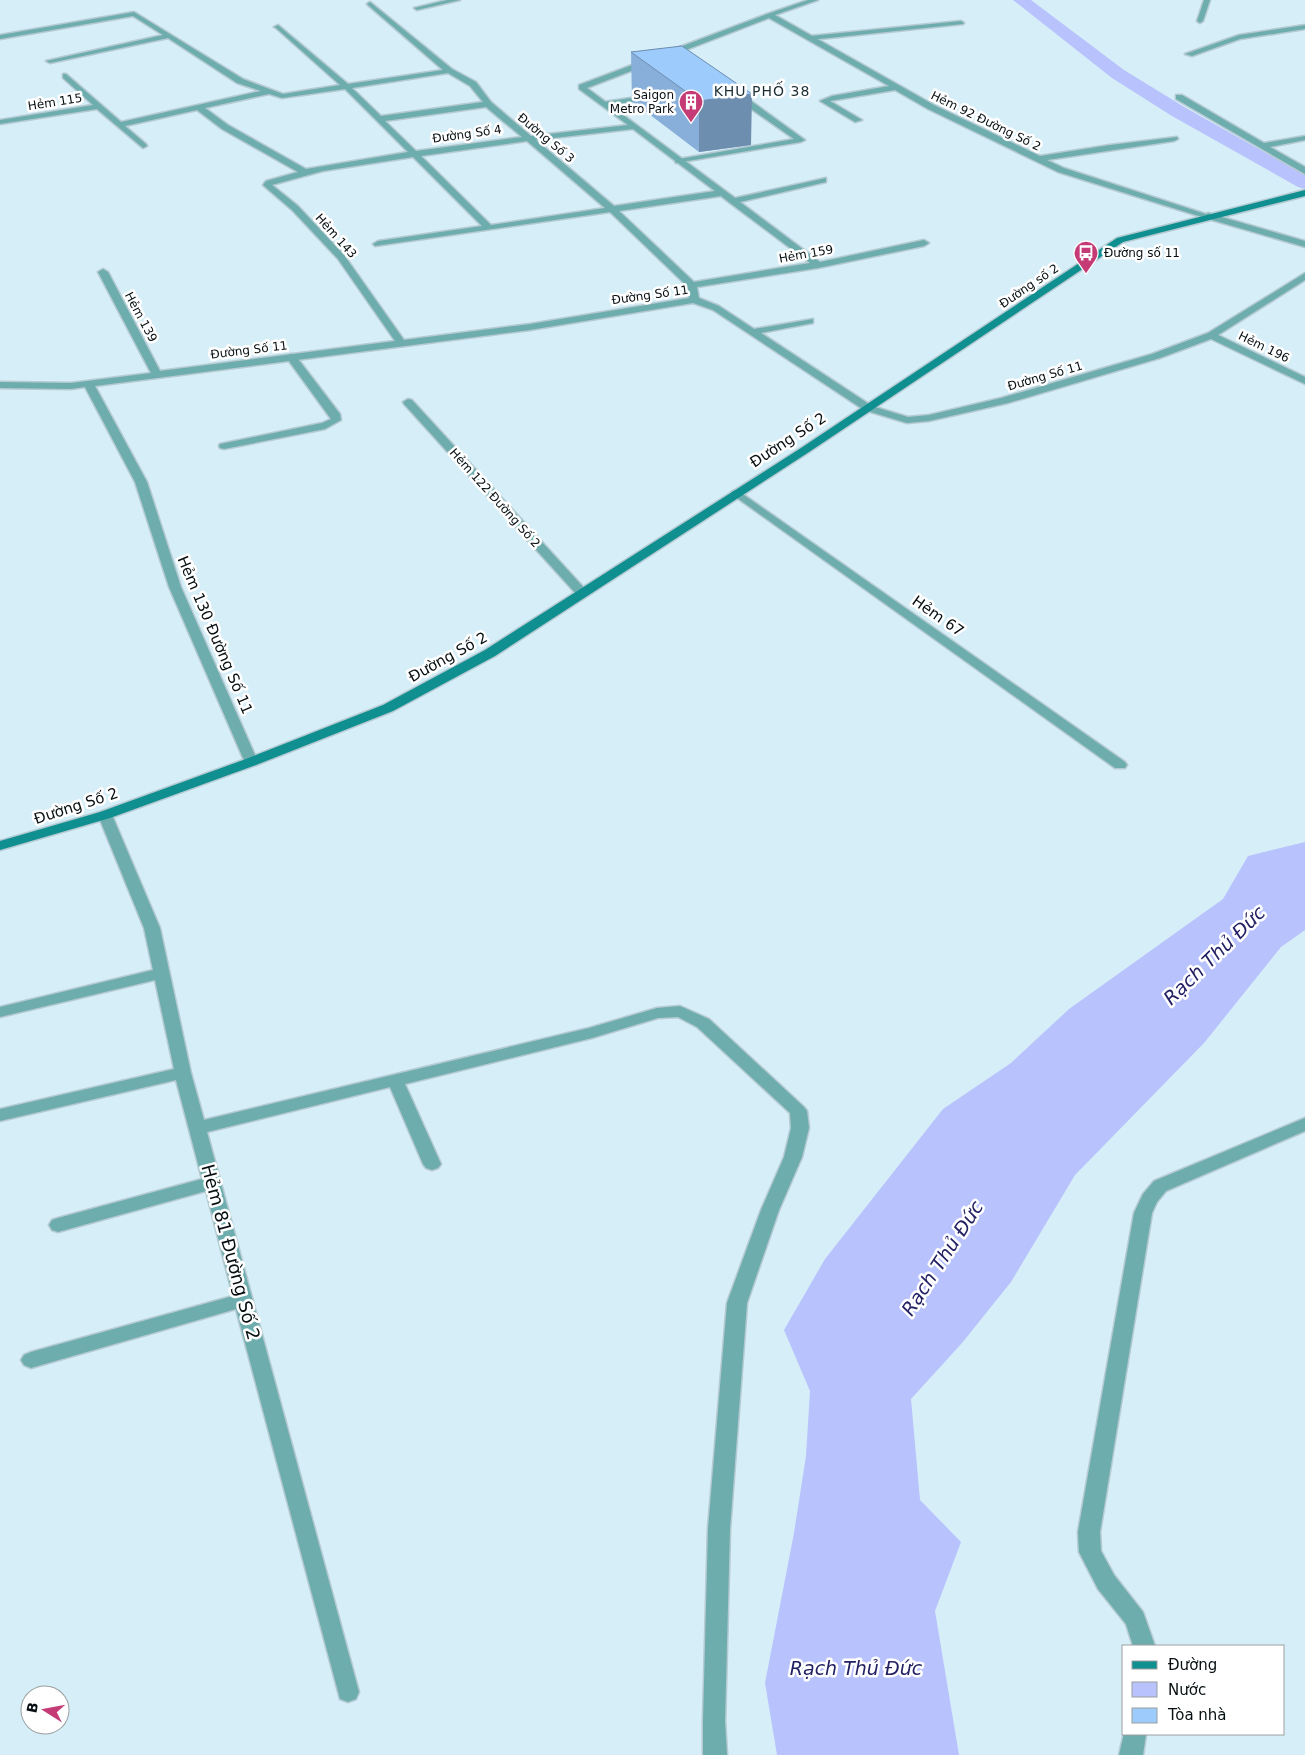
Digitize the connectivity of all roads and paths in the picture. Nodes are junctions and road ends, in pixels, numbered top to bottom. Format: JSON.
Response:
{"nodes":[{"id":1,"x":458,"y":0,"type":"edge"},
{"id":2,"x":815,"y":0,"type":"edge"},
{"id":3,"x":1207,"y":0,"type":"edge"},
{"id":4,"x":370,"y":4,"type":"dead end"},
{"id":5,"x":417,"y":8,"type":"dead end"},
{"id":6,"x":769,"y":15,"type":"junction"},
{"id":7,"x":1200,"y":21,"type":"dead end"},
{"id":8,"x":962,"y":23,"type":"dead end"},
{"id":9,"x":278,"y":26,"type":"dead end"},
{"id":10,"x":1305,"y":27,"type":"edge"},
{"id":11,"x":170,"y":36,"type":"junction"},
{"id":12,"x":0,"y":37,"type":"edge"},
{"id":13,"x":810,"y":38,"type":"junction"},
{"id":14,"x":1188,"y":54,"type":"dead end"},
{"id":15,"x":50,"y":61,"type":"dead end"},
{"id":16,"x":449,"y":71,"type":"junction"},
{"id":17,"x":66,"y":76,"type":"dead end"},
{"id":18,"x":346,"y":85,"type":"junction"},
{"id":19,"x":897,"y":88,"type":"junction"},
{"id":20,"x":267,"y":92,"type":"junction"},
{"id":21,"x":732,"y":92,"type":"edge"},
{"id":22,"x":659,"y":96,"type":"edge"},
{"id":23,"x":1179,"y":98,"type":"dead end"},
{"id":24,"x":488,"y":104,"type":"junction"},
{"id":25,"x":604,"y":104,"type":"junction"},
{"id":26,"x":99,"y":106,"type":"junction"},
{"id":27,"x":199,"y":108,"type":"junction"},
{"id":28,"x":0,"y":113,"type":"edge"},
{"id":29,"x":379,"y":119,"type":"junction"},
{"id":30,"x":858,"y":120,"type":"dead end"},
{"id":31,"x":4,"y":121,"type":"edge"},
{"id":32,"x":119,"y":124,"type":"junction"},
{"id":33,"x":634,"y":127,"type":"junction"},
{"id":34,"x":528,"y":138,"type":"junction"},
{"id":35,"x":1305,"y":138,"type":"edge"},
{"id":36,"x":1174,"y":139,"type":"dead end"},
{"id":37,"x":143,"y":146,"type":"dead end"},
{"id":38,"x":1263,"y":146,"type":"junction"},
{"id":39,"x":414,"y":154,"type":"junction"},
{"id":40,"x":1039,"y":159,"type":"junction"},
{"id":41,"x":679,"y":161,"type":"junction"},
{"id":42,"x":1305,"y":171,"type":"edge"},
{"id":43,"x":305,"y":172,"type":"junction"},
{"id":44,"x":823,"y":180,"type":"dead end"},
{"id":45,"x":721,"y":193,"type":"junction"},
{"id":46,"x":1305,"y":193,"type":"edge"},
{"id":47,"x":732,"y":201,"type":"junction"},
{"id":48,"x":612,"y":209,"type":"junction"},
{"id":49,"x":1208,"y":216,"type":"junction"},
{"id":50,"x":488,"y":227,"type":"junction"},
{"id":51,"x":924,"y":243,"type":"dead end"},
{"id":52,"x":378,"y":244,"type":"dead end"},
{"id":53,"x":1305,"y":244,"type":"edge"},
{"id":54,"x":818,"y":265,"type":"junction"},
{"id":55,"x":103,"y":272,"type":"dead end"},
{"id":56,"x":1305,"y":276,"type":"edge"},
{"id":57,"x":692,"y":284,"type":"junction"},
{"id":58,"x":694,"y":300,"type":"junction"},
{"id":59,"x":810,"y":321,"type":"dead end"},
{"id":60,"x":754,"y":332,"type":"junction"},
{"id":61,"x":1211,"y":335,"type":"junction"},
{"id":62,"x":401,"y":343,"type":"junction"},
{"id":63,"x":291,"y":357,"type":"junction"},
{"id":64,"x":157,"y":375,"type":"junction"},
{"id":65,"x":1305,"y":381,"type":"edge"},
{"id":66,"x":88,"y":383,"type":"junction"},
{"id":67,"x":0,"y":385,"type":"edge"},
{"id":68,"x":408,"y":402,"type":"dead end"},
{"id":69,"x":868,"y":408,"type":"junction"},
{"id":70,"x":224,"y":446,"type":"dead end"},
{"id":71,"x":737,"y":493,"type":"junction"},
{"id":72,"x":582,"y":593,"type":"junction"},
{"id":73,"x":252,"y":762,"type":"junction"},
{"id":74,"x":1120,"y":765,"type":"dead end"},
{"id":75,"x":105,"y":815,"type":"junction"},
{"id":76,"x":0,"y":846,"type":"edge"},
{"id":77,"x":162,"y":973,"type":"junction"},
{"id":78,"x":0,"y":1012,"type":"edge"},
{"id":79,"x":184,"y":1072,"type":"junction"},
{"id":80,"x":395,"y":1080,"type":"junction"},
{"id":81,"x":0,"y":1115,"type":"edge"},
{"id":82,"x":1305,"y":1124,"type":"edge"},
{"id":83,"x":198,"y":1128,"type":"junction"},
{"id":84,"x":432,"y":1164,"type":"dead end"},
{"id":85,"x":213,"y":1183,"type":"junction"},
{"id":86,"x":58,"y":1225,"type":"dead end"},
{"id":87,"x":244,"y":1300,"type":"junction"},
{"id":88,"x":31,"y":1360,"type":"dead end"},
{"id":89,"x":1144,"y":1645,"type":"edge"},
{"id":90,"x":348,"y":1692,"type":"dead end"},
{"id":91,"x":1135,"y":1735,"type":"edge"},
{"id":92,"x":715,"y":1755,"type":"edge"},
{"id":93,"x":1131,"y":1755,"type":"edge"}],
"edges":[{"from":1,"to":5,"type":"street"},
{"from":2,"to":6,"type":"street"},
{"from":3,"to":7,"type":"street"},
{"from":4,"to":16,"type":"street","name":"Đường Số 3"},
{"from":6,"to":13,"type":"street","name":"Hẻm 92 Đường Số 2"},
{"from":6,"to":25,"type":"street"},
{"from":8,"to":13,"type":"street"},
{"from":9,"to":18,"type":"street"},
{"from":10,"to":14,"type":"street"},
{"from":11,"to":12,"type":"street"},
{"from":11,"to":15,"type":"street"},
{"from":11,"to":20,"type":"street"},
{"from":13,"to":19,"type":"street","name":"Hẻm 92 Đường Số 2"},
{"from":16,"to":18,"type":"street"},
{"from":16,"to":24,"type":"street","name":"Đường Số 3"},
{"from":17,"to":26,"type":"street","name":"Hẻm 115"},
{"from":18,"to":20,"type":"street"},
{"from":18,"to":29,"type":"street"},
{"from":19,"to":30,"type":"street"},
{"from":19,"to":40,"type":"street","name":"Hẻm 92 Đường Số 2"},
{"from":20,"to":27,"type":"street"},
{"from":21,"to":41,"type":"street"},
{"from":22,"to":25,"type":"street"},
{"from":23,"to":38,"type":"street"},
{"from":24,"to":29,"type":"street"},
{"from":24,"to":34,"type":"street","name":"Đường Số 3"},
{"from":25,"to":33,"type":"street"},
{"from":26,"to":31,"type":"street","name":"Hẻm 115"},
{"from":26,"to":32,"type":"street"},
{"from":27,"to":32,"type":"street"},
{"from":27,"to":43,"type":"street"},
{"from":28,"to":31,"type":"street"},
{"from":29,"to":39,"type":"street"},
{"from":32,"to":37,"type":"street"},
{"from":33,"to":34,"type":"street","name":"Đường Số 4"},
{"from":33,"to":41,"type":"street"},
{"from":34,"to":39,"type":"street","name":"Đường Số 4"},
{"from":34,"to":48,"type":"street","name":"Đường Số 3"},
{"from":35,"to":38,"type":"street"},
{"from":36,"to":40,"type":"street"},
{"from":38,"to":42,"type":"street"},
{"from":39,"to":43,"type":"street","name":"Đường Số 4"},
{"from":39,"to":50,"type":"street"},
{"from":40,"to":49,"type":"street","name":"Hẻm 92 Đường Số 2"},
{"from":41,"to":45,"type":"street"},
{"from":43,"to":62,"type":"street","name":"Hẻm 143"},
{"from":44,"to":47,"type":"street"},
{"from":45,"to":47,"type":"street"},
{"from":45,"to":48,"type":"street"},
{"from":46,"to":49,"type":"street","name":"Đường số 2"},
{"from":47,"to":54,"type":"street"},
{"from":48,"to":50,"type":"street"},
{"from":48,"to":57,"type":"street","name":"Đường Số 3"},
{"from":49,"to":53,"type":"street","name":"Hẻm 92 Đường Số 2"},
{"from":49,"to":69,"type":"street","name":"Đường số 2"},
{"from":50,"to":52,"type":"street"},
{"from":51,"to":54,"type":"street","name":"Hẻm 159"},
{"from":54,"to":57,"type":"street","name":"Hẻm 159"},
{"from":55,"to":64,"type":"street","name":"Hẻm 139"},
{"from":56,"to":61,"type":"street","name":"Đường Số 11"},
{"from":57,"to":58,"type":"street"},
{"from":58,"to":60,"type":"street","name":"Đường Số 11"},
{"from":58,"to":62,"type":"street","name":"Đường Số 11"},
{"from":59,"to":60,"type":"street"},
{"from":60,"to":69,"type":"street","name":"Đường Số 11"},
{"from":61,"to":65,"type":"street","name":"Hẻm 196"},
{"from":61,"to":69,"type":"street","name":"Đường Số 11"},
{"from":62,"to":63,"type":"street","name":"Đường Số 11"},
{"from":63,"to":64,"type":"street","name":"Đường Số 11"},
{"from":63,"to":70,"type":"street"},
{"from":64,"to":66,"type":"street","name":"Đường Số 11"},
{"from":66,"to":67,"type":"street","name":"Đường Số 11"},
{"from":66,"to":73,"type":"street","name":"Hẻm 130 Đường Số 11"},
{"from":68,"to":72,"type":"street","name":"Hẻm 122 Đường Số 2"},
{"from":69,"to":71,"type":"street","name":"Đường Số 2"},
{"from":71,"to":72,"type":"street","name":"Đường Số 2"},
{"from":71,"to":74,"type":"street","name":"Hẻm 67"},
{"from":72,"to":73,"type":"street","name":"Đường Số 2"},
{"from":73,"to":75,"type":"street","name":"Đường Số 2"},
{"from":75,"to":76,"type":"street","name":"Đường Số 2"},
{"from":75,"to":77,"type":"street","name":"Hẻm 81 Đường Số 2"},
{"from":77,"to":78,"type":"street"},
{"from":77,"to":79,"type":"street","name":"Hẻm 81 Đường Số 2"},
{"from":79,"to":81,"type":"street"},
{"from":79,"to":83,"type":"street","name":"Hẻm 81 Đường Số 2"},
{"from":80,"to":83,"type":"street"},
{"from":80,"to":84,"type":"street"},
{"from":80,"to":92,"type":"street"},
{"from":82,"to":89,"type":"street"},
{"from":83,"to":85,"type":"street","name":"Hẻm 81 Đường Số 2"},
{"from":85,"to":86,"type":"street"},
{"from":85,"to":87,"type":"street","name":"Hẻm 81 Đường Số 2"},
{"from":87,"to":88,"type":"street"},
{"from":87,"to":90,"type":"street","name":"Hẻm 81 Đường Số 2"},
{"from":91,"to":93,"type":"street"}]}
